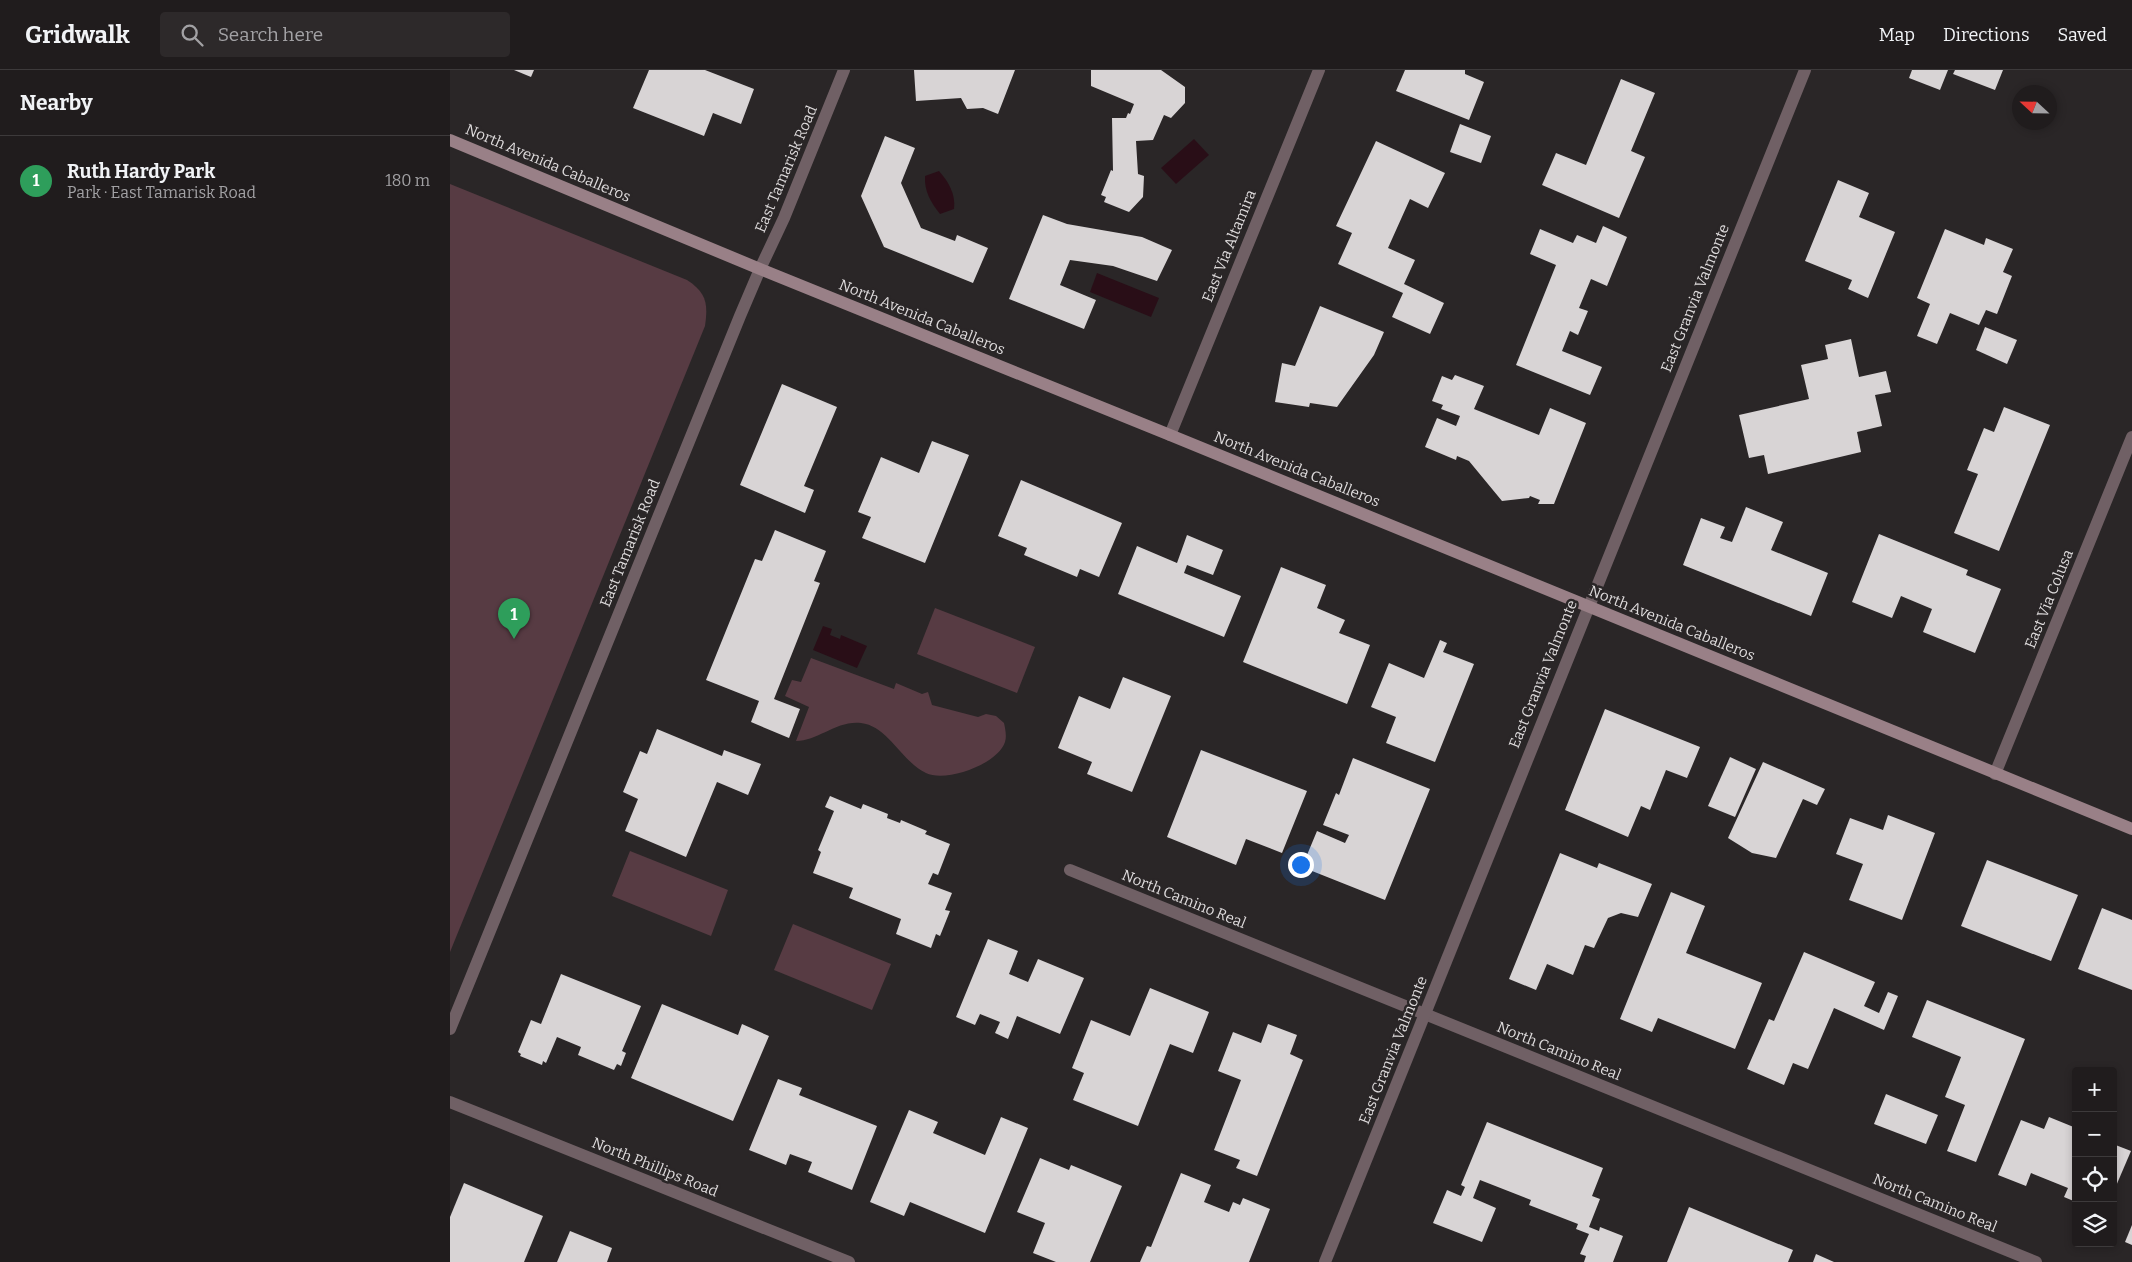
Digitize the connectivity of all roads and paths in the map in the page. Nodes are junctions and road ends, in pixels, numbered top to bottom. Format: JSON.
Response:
{"nodes":[{"id":1,"x":844,"y":70,"type":"edge"},
{"id":2,"x":1318,"y":70,"type":"edge"},
{"id":3,"x":1805,"y":70,"type":"edge"},
{"id":4,"x":450,"y":140,"type":"edge"},
{"id":5,"x":760,"y":269,"type":"junction"},
{"id":6,"x":1170,"y":435,"type":"junction"},
{"id":7,"x":2132,"y":436,"type":"edge"},
{"id":8,"x":1588,"y":606,"type":"junction"},
{"id":9,"x":1995,"y":774,"type":"junction"},
{"id":10,"x":2132,"y":829,"type":"edge"},
{"id":11,"x":1070,"y":870,"type":"dead end"},
{"id":12,"x":1424,"y":1014,"type":"junction"},
{"id":13,"x":450,"y":1029,"type":"edge"},
{"id":14,"x":450,"y":1102,"type":"edge"},
{"id":15,"x":849,"y":1262,"type":"edge"},
{"id":16,"x":1324,"y":1262,"type":"edge"},
{"id":17,"x":2036,"y":1262,"type":"edge"}],
"edges":[{"from":1,"to":5,"type":"street","name":"East Tamarisk Road"},
{"from":2,"to":6,"type":"street","name":"East Via Altamira"},
{"from":3,"to":8,"type":"street","name":"East Granvia Valmonte"},
{"from":4,"to":5,"type":"street","name":"North Avenida Caballeros"},
{"from":5,"to":6,"type":"street","name":"North Avenida Caballeros"},
{"from":5,"to":13,"type":"street","name":"East Tamarisk Road"},
{"from":6,"to":8,"type":"street","name":"North Avenida Caballeros"},
{"from":7,"to":9,"type":"street","name":"East Via Colusa"},
{"from":8,"to":9,"type":"street","name":"North Avenida Caballeros"},
{"from":8,"to":12,"type":"street","name":"East Granvia Valmonte"},
{"from":9,"to":10,"type":"street","name":"North Avenida Caballeros"},
{"from":11,"to":12,"type":"street","name":"North Camino Real"},
{"from":12,"to":16,"type":"street","name":"East Granvia Valmonte"},
{"from":12,"to":17,"type":"street","name":"North Camino Real"},
{"from":14,"to":15,"type":"street","name":"North Phillips Road"}]}
